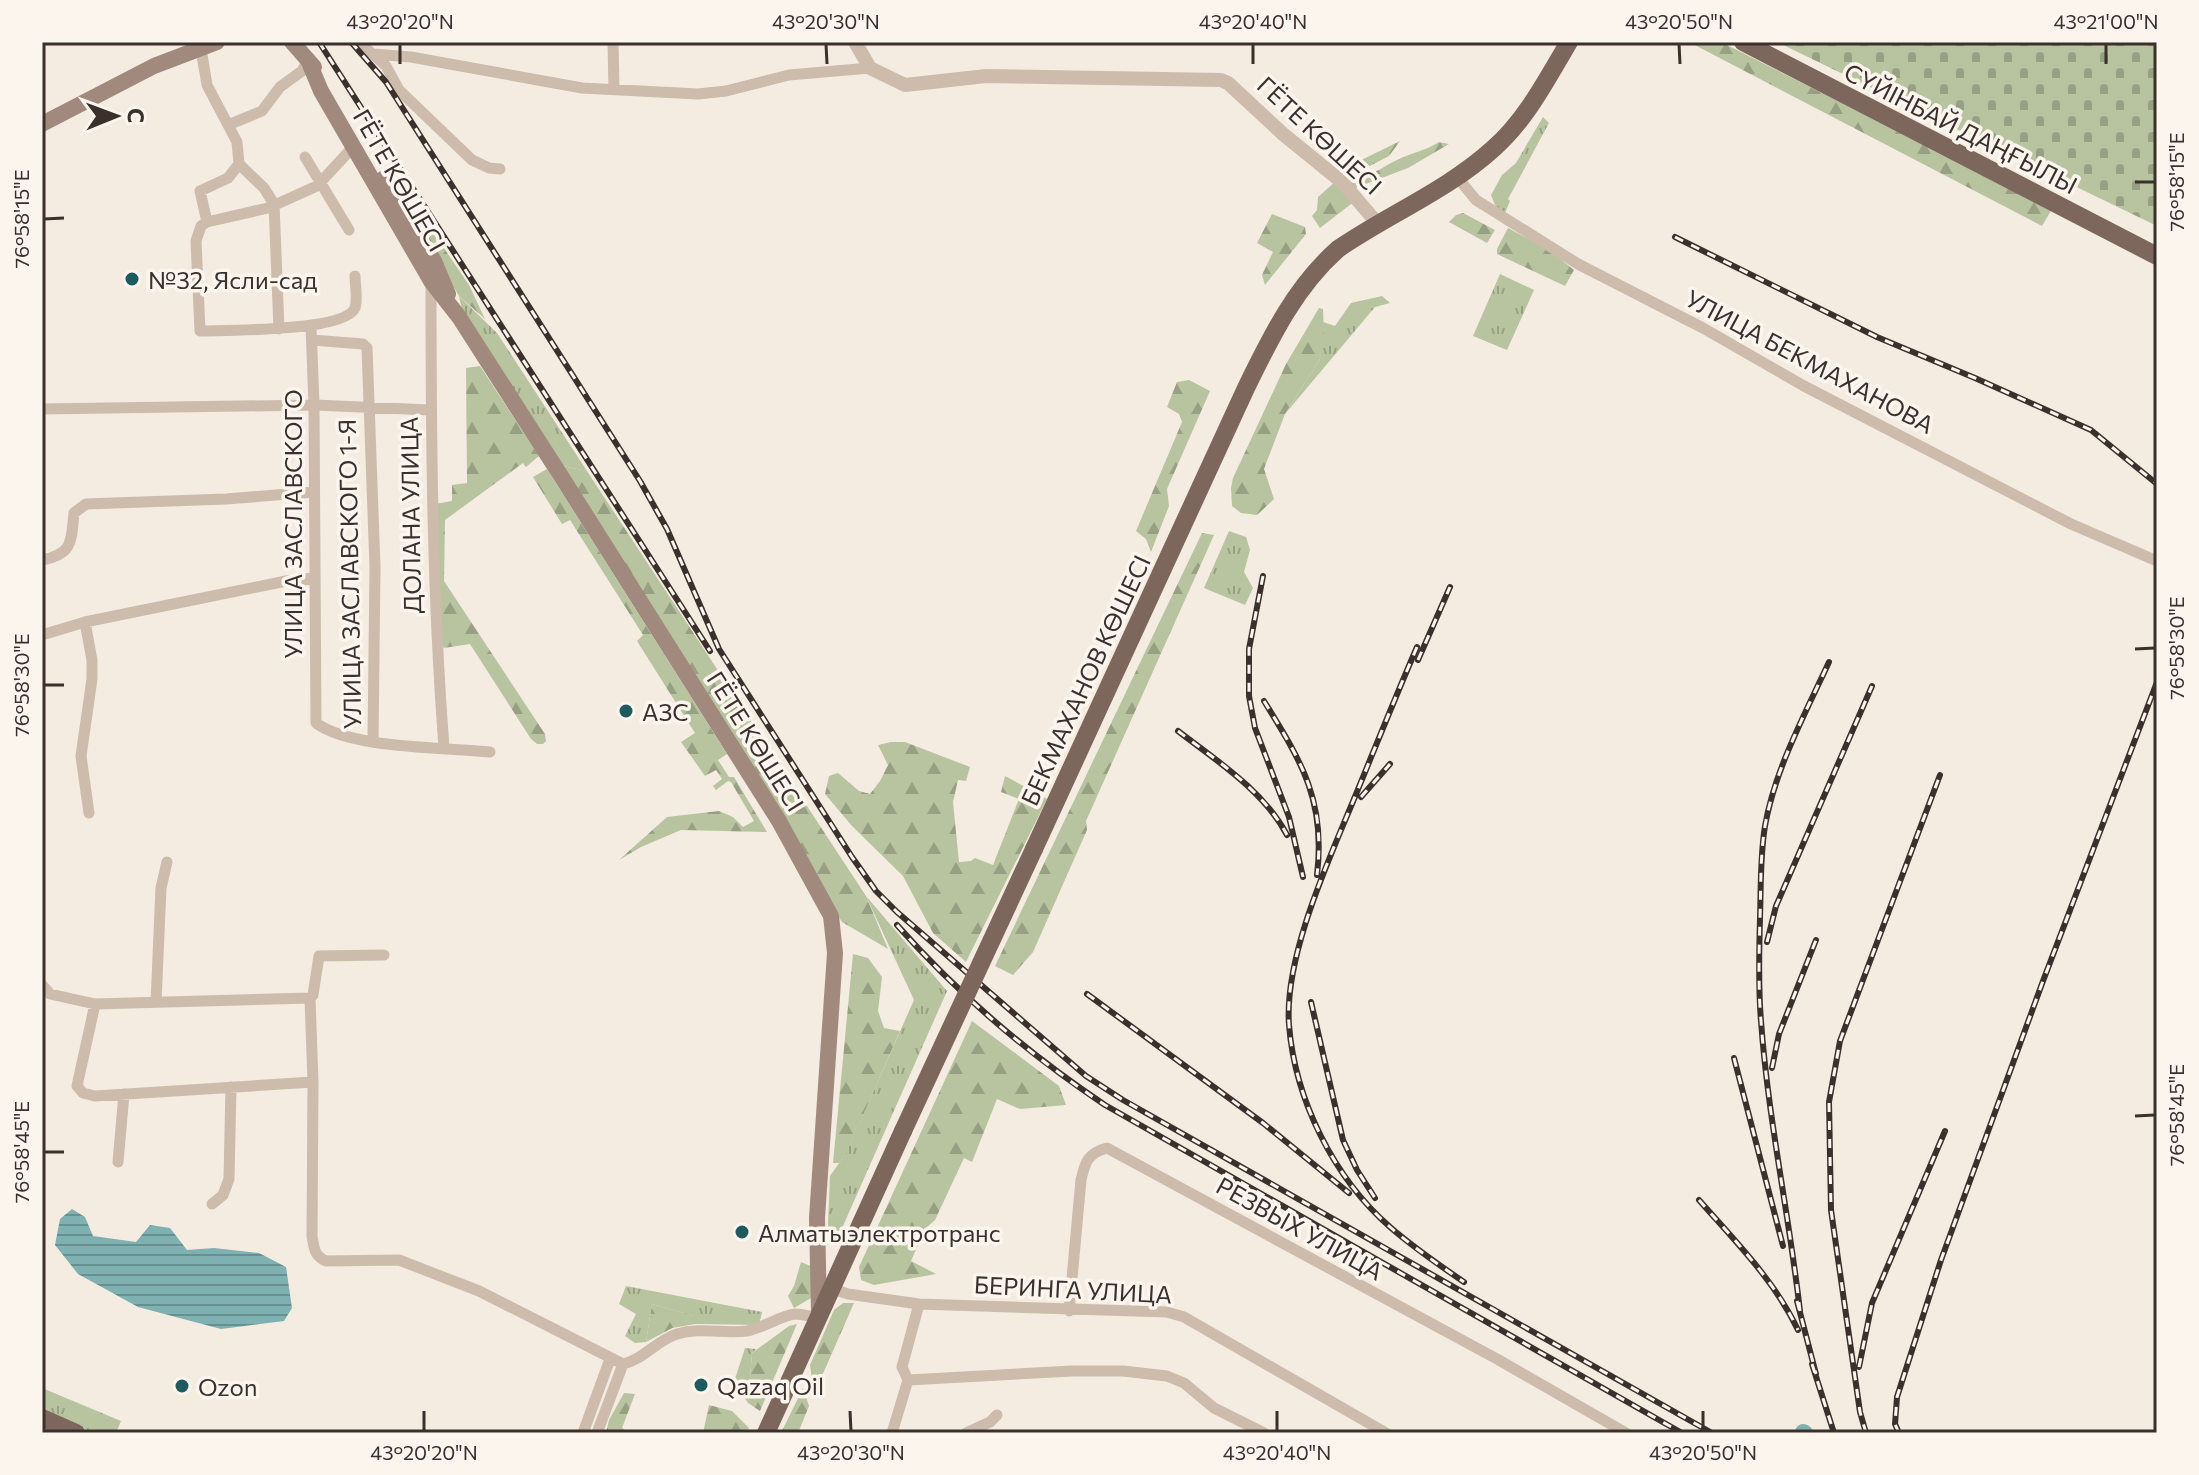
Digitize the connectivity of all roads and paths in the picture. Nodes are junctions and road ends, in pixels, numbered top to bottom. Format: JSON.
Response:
{"nodes":[{"id":1,"x":217,"y":42,"type":"edge"},
{"id":2,"x":292,"y":42,"type":"edge"},
{"id":3,"x":359,"y":42,"type":"edge"},
{"id":4,"x":613,"y":42,"type":"edge"},
{"id":5,"x":855,"y":42,"type":"edge"},
{"id":6,"x":1569,"y":42,"type":"edge"},
{"id":7,"x":1743,"y":42,"type":"edge"},
{"id":8,"x":201,"y":49,"type":"junction"},
{"id":9,"x":374,"y":54,"type":"junction"},
{"id":10,"x":308,"y":60,"type":"junction"},
{"id":11,"x":870,"y":68,"type":"junction"},
{"id":12,"x":614,"y":89,"type":"junction"},
{"id":13,"x":42,"y":124,"type":"edge"},
{"id":14,"x":228,"y":125,"type":"junction"},
{"id":15,"x":353,"y":147,"type":"junction"},
{"id":16,"x":305,"y":157,"type":"dead end"},
{"id":17,"x":239,"y":164,"type":"junction"},
{"id":18,"x":500,"y":169,"type":"dead end"},
{"id":19,"x":1457,"y":177,"type":"junction"},
{"id":20,"x":320,"y":183,"type":"junction"},
{"id":21,"x":274,"y":204,"type":"junction"},
{"id":22,"x":207,"y":222,"type":"junction"},
{"id":23,"x":1378,"y":224,"type":"junction"},
{"id":24,"x":349,"y":230,"type":"dead end"},
{"id":25,"x":2157,"y":256,"type":"edge"},
{"id":26,"x":355,"y":276,"type":"dead end"},
{"id":27,"x":431,"y":281,"type":"junction"},
{"id":28,"x":459,"y":317,"type":"junction"},
{"id":29,"x":311,"y":326,"type":"junction"},
{"id":30,"x":279,"y":329,"type":"junction"},
{"id":31,"x":312,"y":340,"type":"junction"},
{"id":32,"x":314,"y":405,"type":"junction"},
{"id":33,"x":368,"y":407,"type":"junction"},
{"id":34,"x":42,"y":409,"type":"edge"},
{"id":35,"x":430,"y":410,"type":"junction"},
{"id":36,"x":314,"y":492,"type":"junction"},
{"id":37,"x":42,"y":560,"type":"edge"},
{"id":38,"x":2157,"y":561,"type":"edge"},
{"id":39,"x":314,"y":578,"type":"junction"},
{"id":40,"x":85,"y":622,"type":"junction"},
{"id":41,"x":42,"y":635,"type":"edge"},
{"id":42,"x":373,"y":741,"type":"junction"},
{"id":43,"x":444,"y":747,"type":"junction"},
{"id":44,"x":490,"y":752,"type":"dead end"},
{"id":45,"x":89,"y":813,"type":"dead end"},
{"id":46,"x":167,"y":862,"type":"dead end"},
{"id":47,"x":384,"y":955,"type":"dead end"},
{"id":48,"x":42,"y":985,"type":"edge"},
{"id":49,"x":310,"y":998,"type":"junction"},
{"id":50,"x":156,"y":1002,"type":"junction"},
{"id":51,"x":95,"y":1004,"type":"junction"},
{"id":52,"x":313,"y":1082,"type":"junction"},
{"id":53,"x":231,"y":1087,"type":"junction"},
{"id":54,"x":124,"y":1094,"type":"junction"},
{"id":55,"x":118,"y":1162,"type":"dead end"},
{"id":56,"x":212,"y":1204,"type":"dead end"},
{"id":57,"x":817,"y":1244,"type":"junction"},
{"id":58,"x":853,"y":1245,"type":"junction"},
{"id":59,"x":833,"y":1289,"type":"junction"},
{"id":60,"x":919,"y":1304,"type":"junction"},
{"id":61,"x":1069,"y":1311,"type":"junction"},
{"id":62,"x":820,"y":1318,"type":"junction"},
{"id":63,"x":610,"y":1359,"type":"junction"},
{"id":64,"x":623,"y":1364,"type":"junction"},
{"id":65,"x":908,"y":1380,"type":"junction"},
{"id":66,"x":997,"y":1415,"type":"dead end"},
{"id":67,"x":47,"y":1425,"type":"edge"},
{"id":68,"x":76,"y":1433,"type":"edge"},
{"id":69,"x":583,"y":1433,"type":"edge"},
{"id":70,"x":597,"y":1433,"type":"edge"},
{"id":71,"x":766,"y":1433,"type":"edge"},
{"id":72,"x":892,"y":1433,"type":"edge"},
{"id":73,"x":966,"y":1433,"type":"edge"},
{"id":74,"x":1264,"y":1433,"type":"edge"},
{"id":75,"x":1386,"y":1433,"type":"edge"},
{"id":76,"x":1626,"y":1433,"type":"edge"}],
"edges":[{"from":1,"to":8,"type":"main road"},
{"from":2,"to":10,"type":"main road","name":"ГЁТЕ КӨШЕСІ"},
{"from":3,"to":9,"type":"street"},
{"from":4,"to":12,"type":"street"},
{"from":5,"to":11,"type":"street"},
{"from":6,"to":19,"type":"main road","name":"БЕКМАХАНОВ КӨШЕСІ"},
{"from":7,"to":25,"type":"main road","name":"СҮЙІНБАЙ ДАҢҒЫЛЫ"},
{"from":8,"to":13,"type":"main road"},
{"from":8,"to":14,"type":"street"},
{"from":9,"to":12,"type":"street"},
{"from":9,"to":18,"type":"street"},
{"from":10,"to":14,"type":"street"},
{"from":10,"to":15,"type":"main road","name":"ГЁТЕ КӨШЕСІ"},
{"from":10,"to":28,"type":"main road","name":"ГЁТЕ КӨШЕСІ"},
{"from":11,"to":12,"type":"street"},
{"from":11,"to":23,"type":"street","name":"ГЁТЕ КӨШЕСІ"},
{"from":14,"to":17,"type":"street"},
{"from":15,"to":20,"type":"street"},
{"from":15,"to":27,"type":"main road","name":"ГЁТЕ КӨШЕСІ"},
{"from":16,"to":20,"type":"street"},
{"from":17,"to":21,"type":"street"},
{"from":17,"to":22,"type":"street"},
{"from":19,"to":23,"type":"main road","name":"БЕКМАХАНОВ КӨШЕСІ"},
{"from":19,"to":38,"type":"street","name":"УЛИЦА БЕКМАХАНОВА"},
{"from":20,"to":21,"type":"street"},
{"from":20,"to":24,"type":"street"},
{"from":21,"to":22,"type":"street"},
{"from":21,"to":30,"type":"street"},
{"from":22,"to":30,"type":"street"},
{"from":23,"to":58,"type":"main road","name":"БЕКМАХАНОВ КӨШЕСІ","bridge":true},
{"from":26,"to":29,"type":"street"},
{"from":27,"to":28,"type":"main road","name":"ГЁТЕ КӨШЕСІ"},
{"from":27,"to":35,"type":"street","name":"ДОЛАНА УЛИЦА"},
{"from":28,"to":57,"type":"main road","name":"ГЁТЕ КӨШЕСІ"},
{"from":29,"to":30,"type":"street"},
{"from":29,"to":31,"type":"street","name":"УЛИЦА ЗАСЛАВСКОГО"},
{"from":31,"to":32,"type":"street","name":"УЛИЦА ЗАСЛАВСКОГО"},
{"from":31,"to":33,"type":"street","name":"УЛИЦА ЗАСЛАВСКОГО 1-Я"},
{"from":32,"to":33,"type":"street"},
{"from":32,"to":34,"type":"street"},
{"from":32,"to":36,"type":"street","name":"УЛИЦА ЗАСЛАВСКОГО"},
{"from":33,"to":35,"type":"street"},
{"from":33,"to":42,"type":"street","name":"УЛИЦА ЗАСЛАВСКОГО 1-Я"},
{"from":35,"to":43,"type":"street","name":"ДОЛАНА УЛИЦА"},
{"from":36,"to":37,"type":"street"},
{"from":36,"to":39,"type":"street","name":"УЛИЦА ЗАСЛАВСКОГО"},
{"from":39,"to":40,"type":"street"},
{"from":39,"to":42,"type":"street","name":"УЛИЦА ЗАСЛАВСКОГО"},
{"from":40,"to":41,"type":"street"},
{"from":40,"to":45,"type":"street"},
{"from":42,"to":43,"type":"street"},
{"from":43,"to":44,"type":"street"},
{"from":46,"to":50,"type":"street"},
{"from":47,"to":49,"type":"street"},
{"from":48,"to":51,"type":"street"},
{"from":49,"to":50,"type":"street"},
{"from":49,"to":52,"type":"street"},
{"from":50,"to":51,"type":"street"},
{"from":51,"to":54,"type":"street"},
{"from":52,"to":53,"type":"street"},
{"from":52,"to":63,"type":"street"},
{"from":53,"to":54,"type":"street"},
{"from":53,"to":56,"type":"street"},
{"from":54,"to":55,"type":"street"},
{"from":57,"to":58,"type":"main road"},
{"from":57,"to":62,"type":"main road","name":"ГЁТЕ КӨШЕСІ"},
{"from":58,"to":59,"type":"main road","name":"БЕКМАХАНОВ КӨШЕСІ"},
{"from":59,"to":60,"type":"street","name":"БЕРИНГА УЛИЦА"},
{"from":59,"to":62,"type":"main road","name":"БЕКМАХАНОВ КӨШЕСІ"},
{"from":60,"to":61,"type":"street","name":"БЕРИНГА УЛИЦА"},
{"from":60,"to":65,"type":"street"},
{"from":61,"to":75,"type":"street","name":"БЕРИНГА УЛИЦА"},
{"from":61,"to":76,"type":"street","name":"РЕЗВЫХ УЛИЦА"},
{"from":62,"to":64,"type":"street"},
{"from":62,"to":71,"type":"main road","name":"БЕКМАХАНОВ КӨШЕСІ"},
{"from":63,"to":64,"type":"street"},
{"from":63,"to":69,"type":"street"},
{"from":64,"to":70,"type":"street"},
{"from":65,"to":72,"type":"street"},
{"from":65,"to":74,"type":"street"},
{"from":66,"to":73,"type":"street"},
{"from":67,"to":68,"type":"main road"}]}
